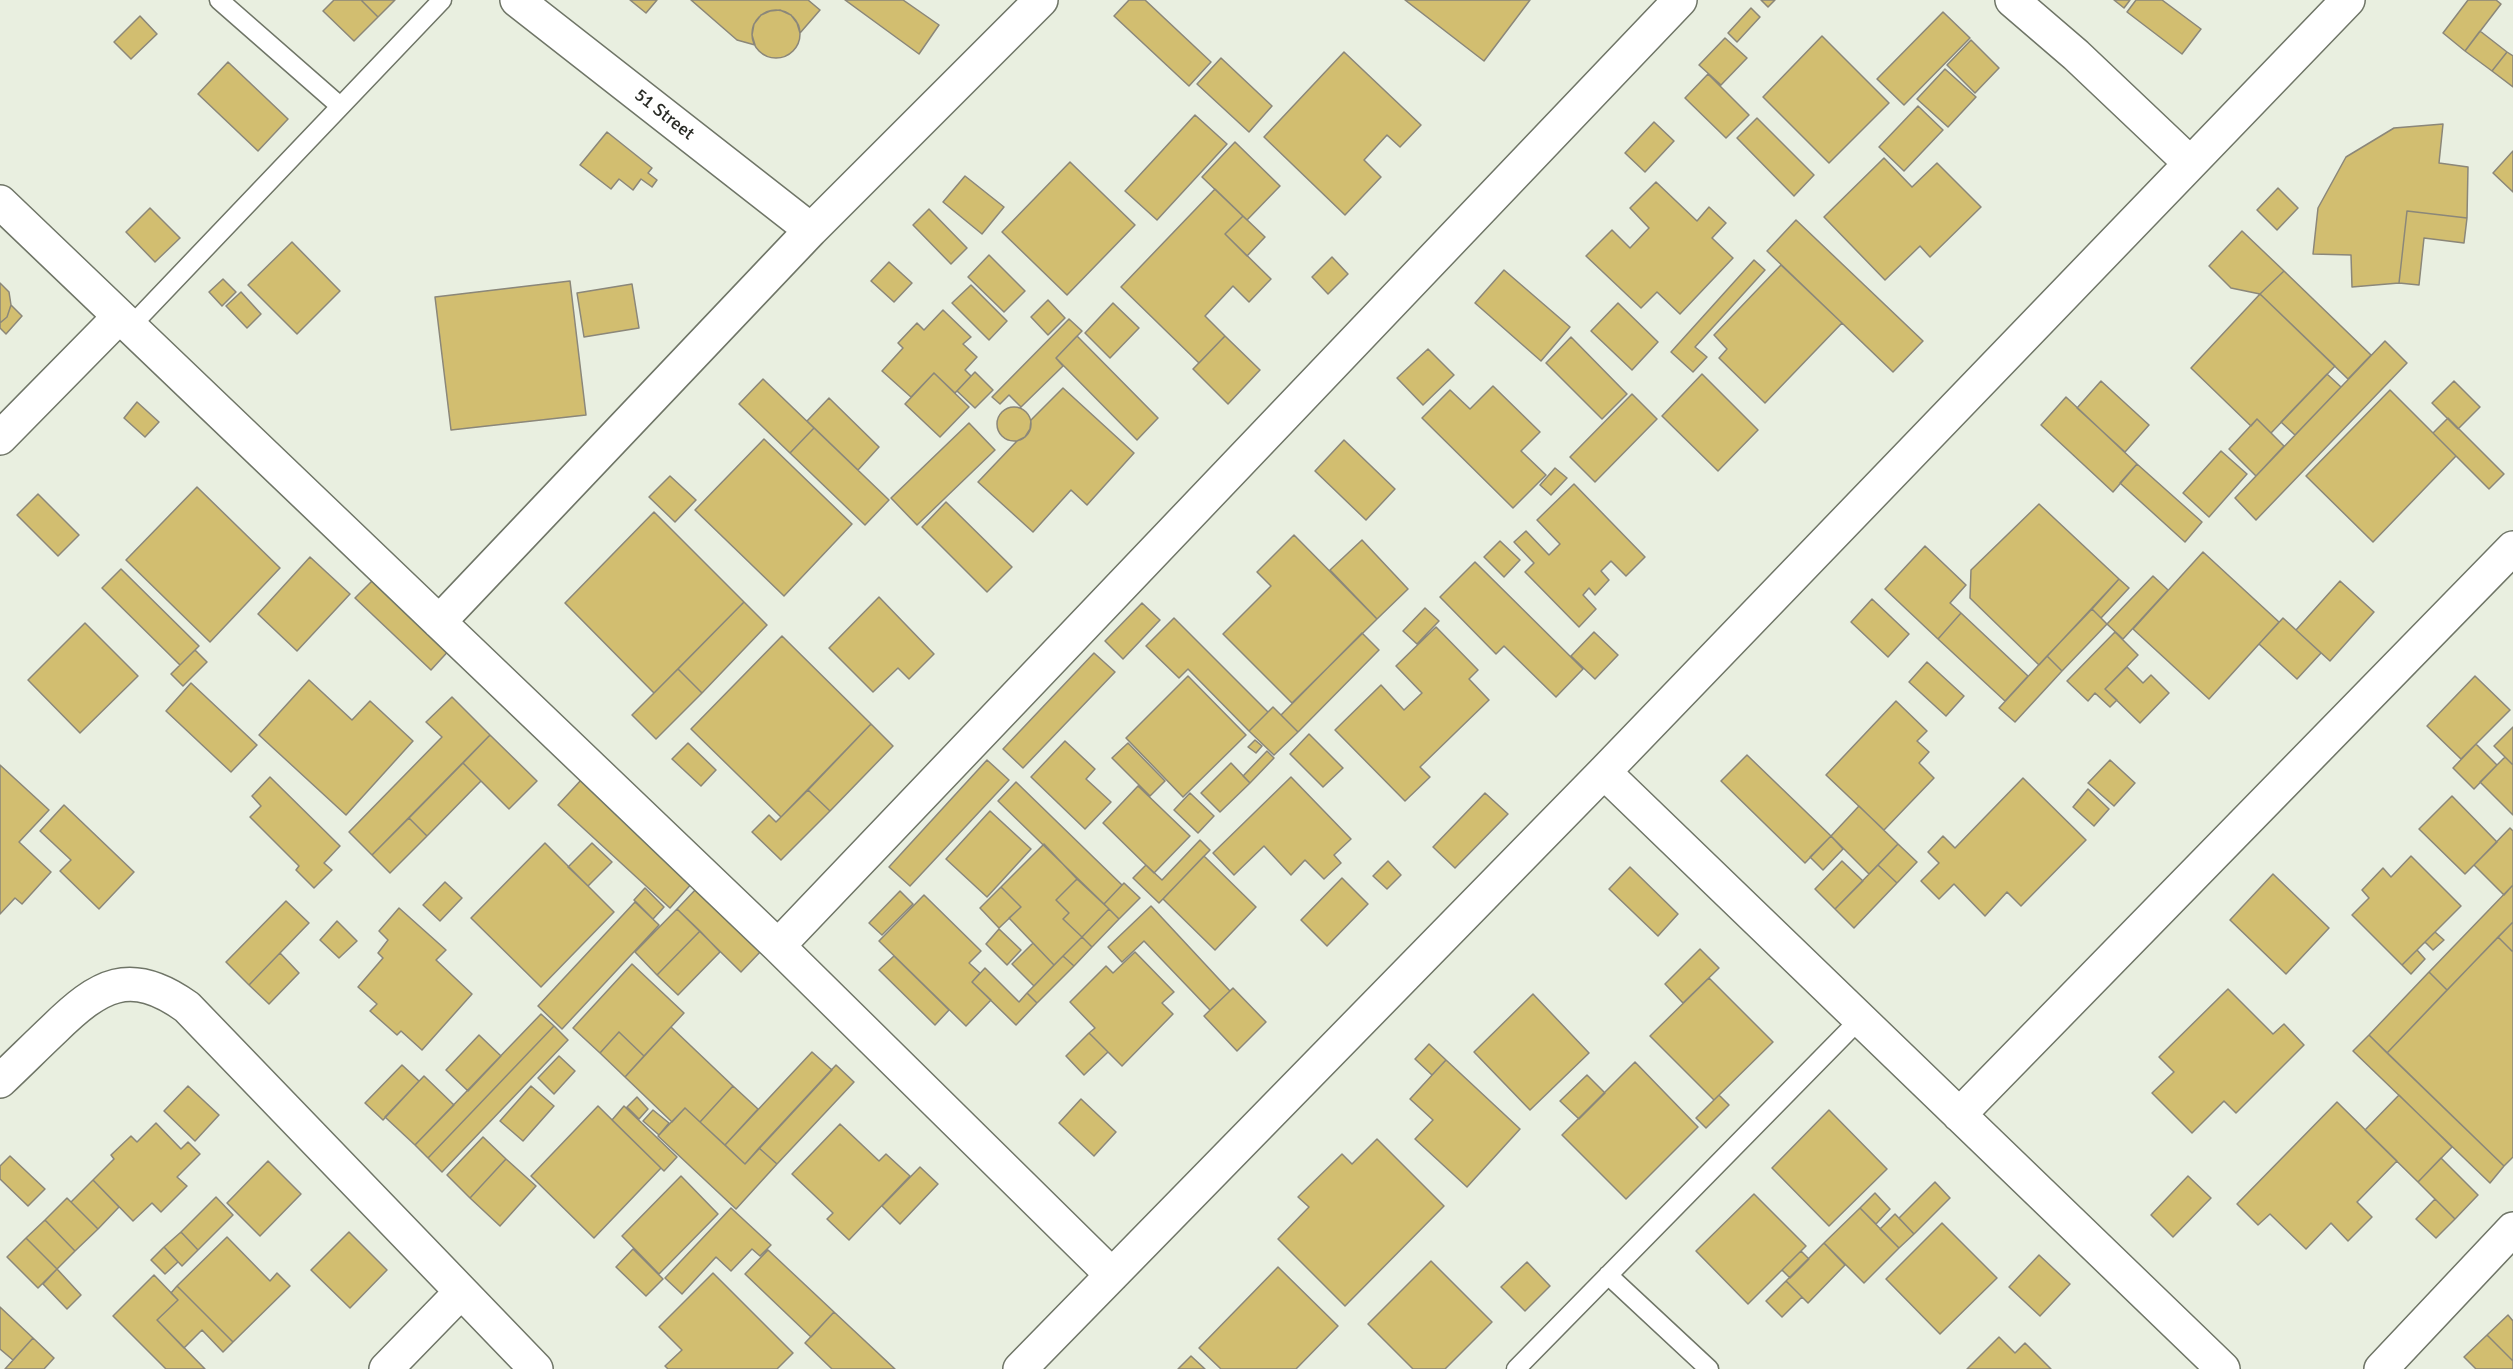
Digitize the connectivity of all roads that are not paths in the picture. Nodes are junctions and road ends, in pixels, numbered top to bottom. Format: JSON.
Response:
{"nodes":[{"id":1,"x":219,"y":0,"type":"edge"},
{"id":2,"x":442,"y":0,"type":"edge"},
{"id":3,"x":517,"y":0,"type":"edge"},
{"id":4,"x":1041,"y":0,"type":"edge"},
{"id":5,"x":1680,"y":0,"type":"edge"},
{"id":6,"x":2012,"y":0,"type":"edge"},
{"id":7,"x":2348,"y":0,"type":"edge"},
{"id":8,"x":340,"y":106,"type":"junction"},
{"id":9,"x":2190,"y":163,"type":"junction"},
{"id":10,"x":0,"y":202,"type":"edge"},
{"id":11,"x":811,"y":230,"type":"junction"},
{"id":12,"x":125,"y":322,"type":"junction"},
{"id":13,"x":0,"y":438,"type":"edge"},
{"id":14,"x":2513,"y":548,"type":"edge"},
{"id":15,"x":439,"y":622,"type":"junction"},
{"id":16,"x":1604,"y":772,"type":"junction"},
{"id":17,"x":778,"y":946,"type":"junction"},
{"id":18,"x":1860,"y":1019,"type":"junction"},
{"id":19,"x":0,"y":1081,"type":"edge"},
{"id":20,"x":1959,"y":1115,"type":"junction"},
{"id":21,"x":2513,"y":1228,"type":"edge"},
{"id":22,"x":1112,"y":1275,"type":"junction"},
{"id":23,"x":1608,"y":1275,"type":"junction"},
{"id":24,"x":460,"y":1293,"type":"junction"},
{"id":25,"x":386,"y":1369,"type":"edge"},
{"id":26,"x":536,"y":1369,"type":"edge"},
{"id":27,"x":1020,"y":1369,"type":"edge"},
{"id":28,"x":1516,"y":1369,"type":"edge"},
{"id":29,"x":1709,"y":1369,"type":"edge"},
{"id":30,"x":2223,"y":1369,"type":"edge"},
{"id":31,"x":2381,"y":1369,"type":"edge"}],
"edges":[{"from":1,"to":8,"type":"lane"},
{"from":2,"to":8,"type":"lane"},
{"from":3,"to":11,"type":"street","name":"51 Street"},
{"from":4,"to":11,"type":"street"},
{"from":5,"to":17,"type":"street"},
{"from":6,"to":9,"type":"street"},
{"from":7,"to":9,"type":"street"},
{"from":8,"to":12,"type":"lane"},
{"from":9,"to":16,"type":"street"},
{"from":10,"to":12,"type":"street"},
{"from":11,"to":15,"type":"street"},
{"from":12,"to":13,"type":"street"},
{"from":12,"to":15,"type":"street"},
{"from":14,"to":20,"type":"street"},
{"from":15,"to":17,"type":"street"},
{"from":16,"to":18,"type":"street"},
{"from":16,"to":22,"type":"street"},
{"from":17,"to":22,"type":"street"},
{"from":18,"to":20,"type":"street"},
{"from":18,"to":23,"type":"lane"},
{"from":19,"to":24,"type":"street"},
{"from":20,"to":30,"type":"street"},
{"from":21,"to":31,"type":"street"},
{"from":22,"to":27,"type":"street"},
{"from":23,"to":28,"type":"lane"},
{"from":23,"to":29,"type":"lane"},
{"from":24,"to":25,"type":"street"},
{"from":24,"to":26,"type":"street"}]}
